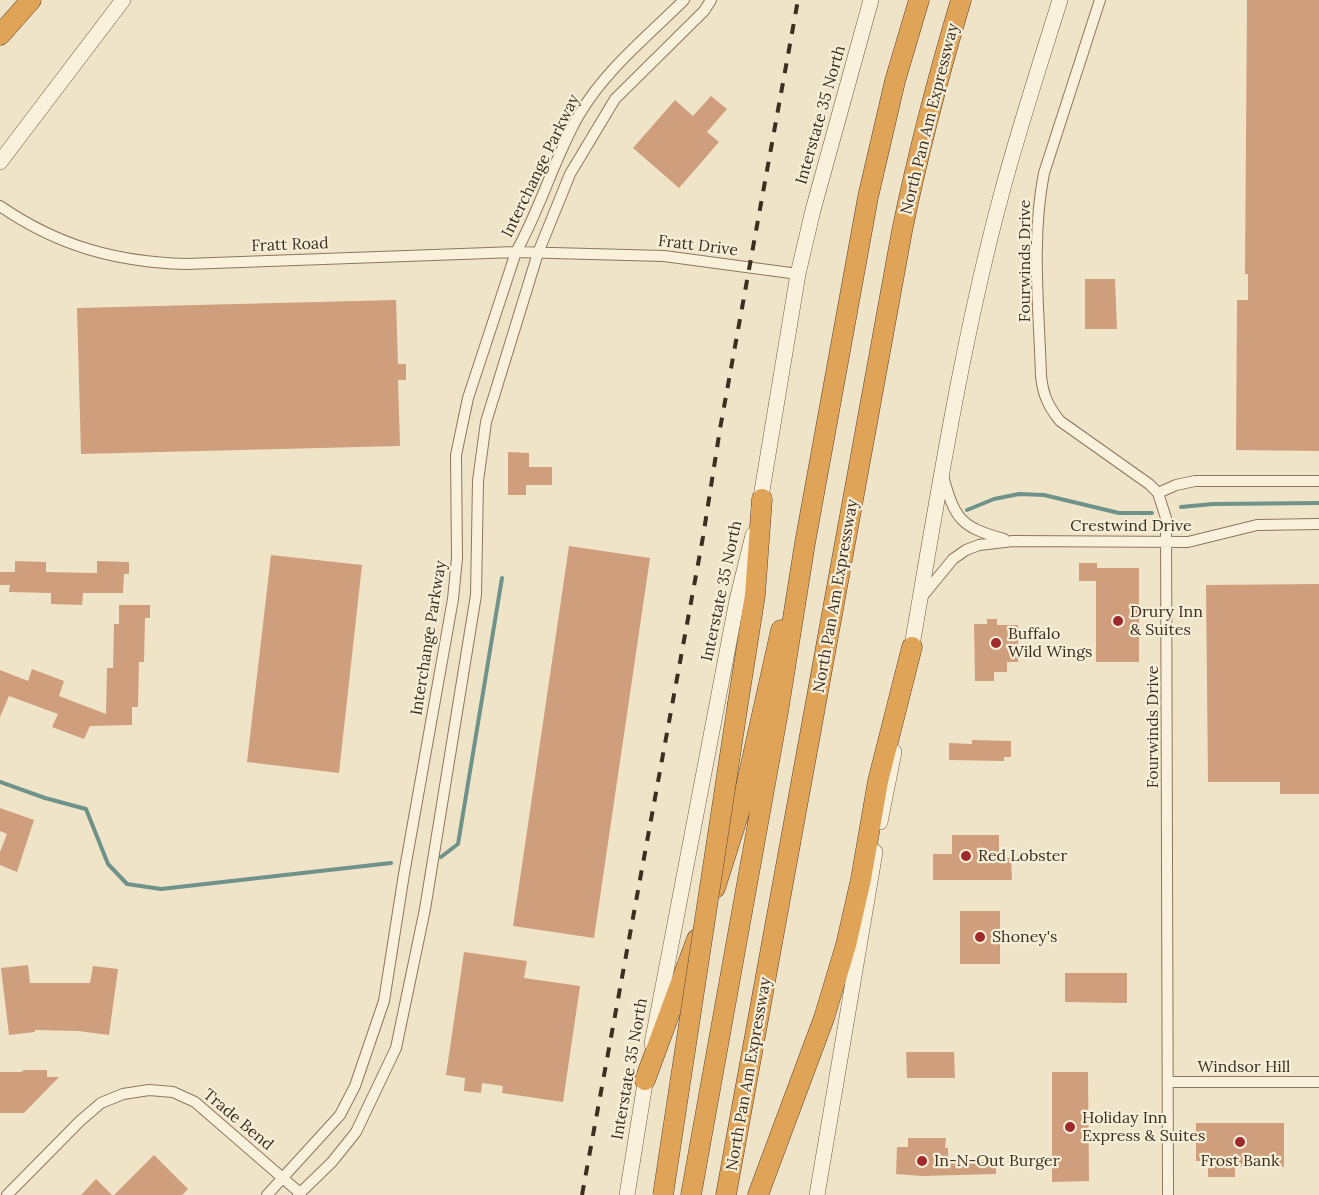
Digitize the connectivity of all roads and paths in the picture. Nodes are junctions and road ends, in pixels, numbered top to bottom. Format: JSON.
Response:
{"nodes":[{"id":1,"x":31,"y":0,"type":"edge"},
{"id":2,"x":123,"y":0,"type":"edge"},
{"id":3,"x":684,"y":0,"type":"edge"},
{"id":4,"x":711,"y":0,"type":"edge"},
{"id":5,"x":871,"y":0,"type":"edge"},
{"id":6,"x":919,"y":0,"type":"edge"},
{"id":7,"x":961,"y":0,"type":"edge"},
{"id":8,"x":1060,"y":0,"type":"edge"},
{"id":9,"x":1100,"y":0,"type":"edge"},
{"id":10,"x":0,"y":35,"type":"edge"},
{"id":11,"x":0,"y":162,"type":"edge"},
{"id":12,"x":0,"y":206,"type":"edge"},
{"id":13,"x":516,"y":252,"type":"junction"},
{"id":14,"x":538,"y":253,"type":"junction"},
{"id":15,"x":593,"y":254,"type":"joint"},
{"id":16,"x":798,"y":274,"type":"junction"},
{"id":17,"x":942,"y":476,"type":"junction"},
{"id":18,"x":1319,"y":481,"type":"edge"},
{"id":19,"x":1158,"y":494,"type":"junction"},
{"id":20,"x":762,"y":499,"type":"junction"},
{"id":21,"x":1319,"y":524,"type":"edge"},
{"id":22,"x":1013,"y":541,"type":"junction"},
{"id":23,"x":1167,"y":542,"type":"junction"},
{"id":24,"x":806,"y":543,"type":"junction"},
{"id":25,"x":921,"y":599,"type":"junction"},
{"id":26,"x":912,"y":646,"type":"junction"},
{"id":27,"x":645,"y":1080,"type":"junction"},
{"id":28,"x":1168,"y":1082,"type":"junction"},
{"id":29,"x":1319,"y":1082,"type":"edge"},
{"id":30,"x":284,"y":1178,"type":"junction"},
{"id":31,"x":299,"y":1194,"type":"edge"},
{"id":32,"x":7,"y":1195,"type":"edge"},
{"id":33,"x":267,"y":1195,"type":"edge"},
{"id":34,"x":627,"y":1195,"type":"edge"},
{"id":35,"x":663,"y":1195,"type":"edge"},
{"id":36,"x":691,"y":1195,"type":"edge"},
{"id":37,"x":726,"y":1195,"type":"edge"},
{"id":38,"x":758,"y":1195,"type":"edge"},
{"id":39,"x":817,"y":1195,"type":"edge"},
{"id":40,"x":1168,"y":1195,"type":"edge"}],
"edges":[{"from":1,"to":10,"type":"highway"},
{"from":2,"to":11,"type":"main road"},
{"from":3,"to":13,"type":"street","name":"Interchange Parkway"},
{"from":4,"to":14,"type":"street","name":"Interchange Parkway"},
{"from":5,"to":16,"type":"main road","name":"Interstate 35 North"},
{"from":6,"to":24,"type":"highway"},
{"from":7,"to":37,"type":"highway","name":"North Pan Am Expressway"},
{"from":8,"to":17,"type":"main road"},
{"from":9,"to":19,"type":"street","name":"Fourwinds Drive"},
{"from":12,"to":13,"type":"street","name":"Fratt Road"},
{"from":13,"to":14,"type":"street","name":"Fratt Road"},
{"from":13,"to":30,"type":"street","name":"Interchange Parkway"},
{"from":14,"to":15,"type":"street","name":"Fratt Road"},
{"from":14,"to":31,"type":"street","name":"Interchange Parkway"},
{"from":15,"to":16,"type":"street","name":"Fratt Drive"},
{"from":16,"to":20,"type":"main road","name":"Interstate 35 North"},
{"from":17,"to":22,"type":"street","name":"Crestwind Drive"},
{"from":17,"to":25,"type":"main road"},
{"from":18,"to":19,"type":"street"},
{"from":19,"to":23,"type":"street","name":"Fourwinds Drive"},
{"from":20,"to":27,"type":"main road","name":"Interstate 35 North"},
{"from":20,"to":35,"type":"highway","bridge":true},
{"from":21,"to":23,"type":"street","name":"Crestwind Drive"},
{"from":22,"to":23,"type":"street","name":"Crestwind Drive"},
{"from":22,"to":25,"type":"street","name":"Crestwind Drive"},
{"from":23,"to":28,"type":"street","name":"Fourwinds Drive"},
{"from":24,"to":27,"type":"highway"},
{"from":24,"to":36,"type":"highway"},
{"from":25,"to":26,"type":"main road"},
{"from":26,"to":38,"type":"highway"},
{"from":26,"to":39,"type":"main road"},
{"from":27,"to":34,"type":"main road","name":"Interstate 35 North"},
{"from":28,"to":29,"type":"street","name":"Windsor Hill"},
{"from":28,"to":40,"type":"street","name":"Fourwinds Drive"},
{"from":30,"to":31,"type":"street","name":"Trade Bend"},
{"from":30,"to":32,"type":"street","name":"Trade Bend"},
{"from":30,"to":33,"type":"street","name":"Interchange Parkway"}]}
